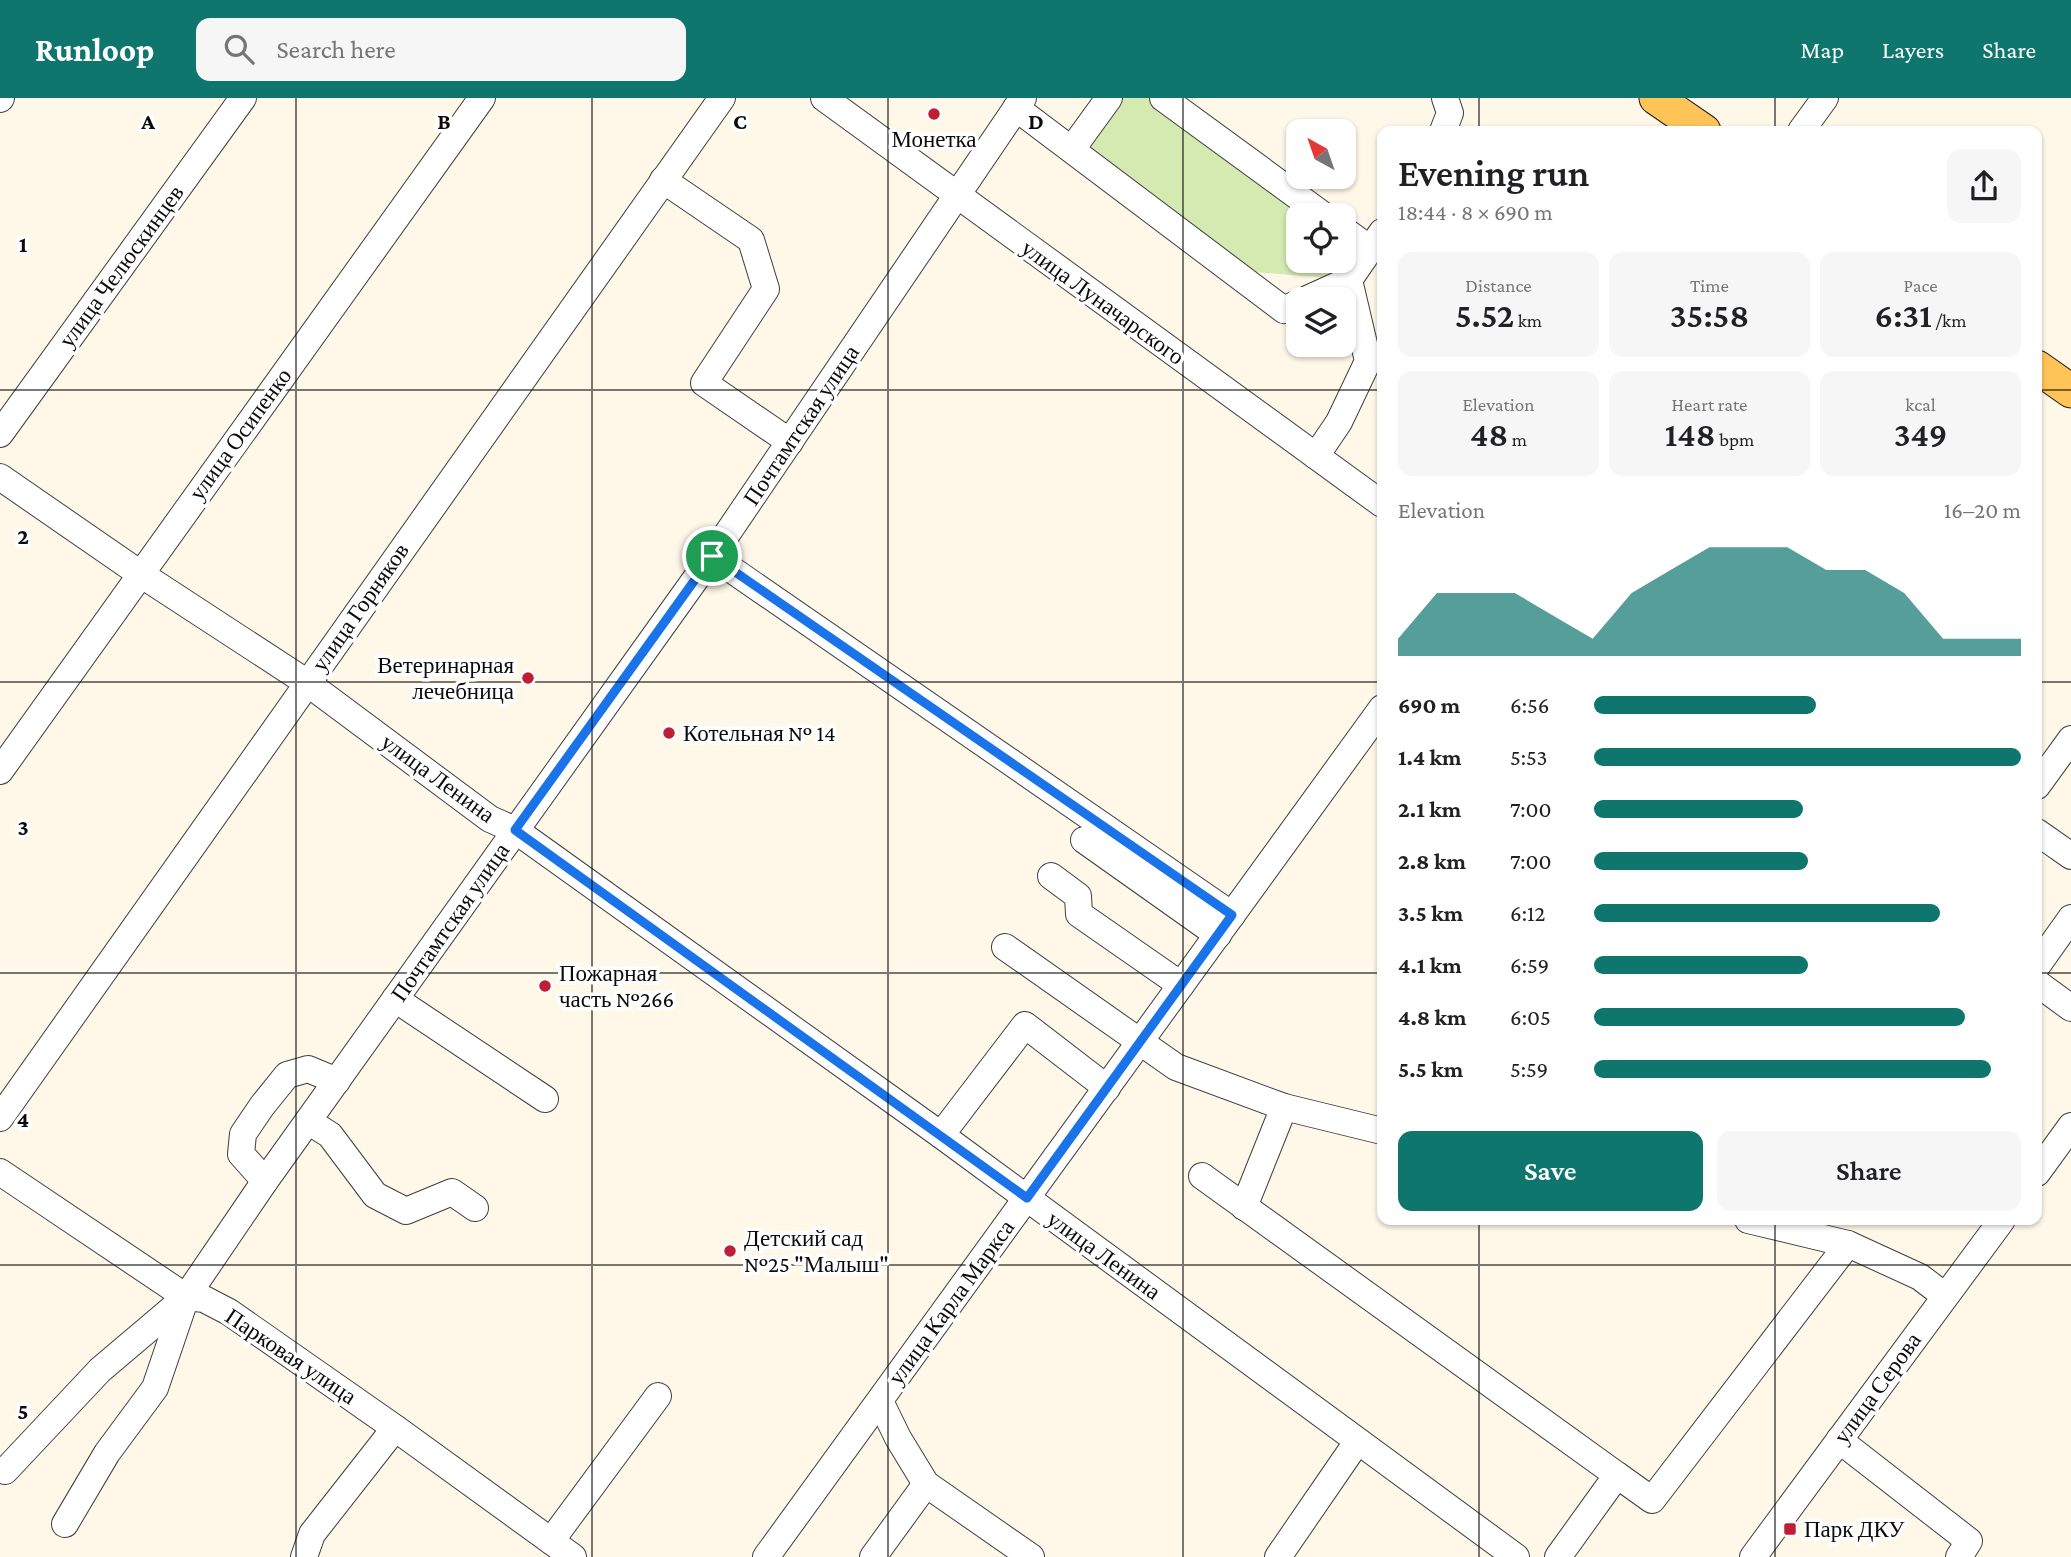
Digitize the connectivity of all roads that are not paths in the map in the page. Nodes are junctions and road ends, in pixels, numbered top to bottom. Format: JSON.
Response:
{"nodes":[{"id":1,"x":243,"y":98,"type":"edge"},
{"id":2,"x":482,"y":98,"type":"edge"},
{"id":3,"x":722,"y":98,"type":"edge"},
{"id":4,"x":1109,"y":98,"type":"edge"},
{"id":5,"x":1163,"y":98,"type":"edge"},
{"id":6,"x":1445,"y":98,"type":"edge"},
{"id":7,"x":1656,"y":98,"type":"edge"},
{"id":8,"x":1825,"y":98,"type":"edge"},
{"id":9,"x":836,"y":102,"type":"edge"},
{"id":10,"x":1020,"y":103,"type":"edge"},
{"id":11,"x":1445,"y":126,"type":"edge"},
{"id":12,"x":1697,"y":126,"type":"edge"},
{"id":13,"x":1805,"y":126,"type":"edge"},
{"id":14,"x":1072,"y":149,"type":"junction"},
{"id":15,"x":663,"y":180,"type":"junction"},
{"id":16,"x":956,"y":195,"type":"junction"},
{"id":17,"x":1307,"y":203,"type":"edge"},
{"id":18,"x":1356,"y":234,"type":"edge"},
{"id":19,"x":1376,"y":241,"type":"edge"},
{"id":20,"x":1349,"y":280,"type":"junction"},
{"id":21,"x":1334,"y":287,"type":"edge"},
{"id":22,"x":1286,"y":309,"type":"edge"},
{"id":23,"x":2042,"y":371,"type":"edge"},
{"id":24,"x":2071,"y":391,"type":"edge"},
{"id":25,"x":0,"y":433,"type":"edge"},
{"id":26,"x":790,"y":442,"type":"junction"},
{"id":27,"x":1316,"y":456,"type":"junction"},
{"id":28,"x":0,"y":477,"type":"edge"},
{"id":29,"x":1377,"y":501,"type":"edge"},
{"id":30,"x":712,"y":556,"type":"junction"},
{"id":31,"x":139,"y":573,"type":"junction"},
{"id":32,"x":306,"y":682,"type":"junction"},
{"id":33,"x":1377,"y":715,"type":"edge"},
{"id":34,"x":2071,"y":739,"type":"edge"},
{"id":35,"x":0,"y":771,"type":"edge"},
{"id":36,"x":2042,"y":779,"type":"edge"},
{"id":37,"x":515,"y":830,"type":"junction"},
{"id":38,"x":2042,"y":836,"type":"edge"},
{"id":39,"x":1084,"y":840,"type":"dead end"},
{"id":40,"x":2071,"y":856,"type":"edge"},
{"id":41,"x":1051,"y":876,"type":"dead end"},
{"id":42,"x":2071,"y":918,"type":"edge"},
{"id":43,"x":1225,"y":925,"type":"junction"},
{"id":44,"x":1005,"y":947,"type":"dead end"},
{"id":45,"x":2042,"y":959,"type":"edge"},
{"id":46,"x":1181,"y":985,"type":"junction"},
{"id":47,"x":2042,"y":987,"type":"edge"},
{"id":48,"x":396,"y":999,"type":"junction"},
{"id":49,"x":2071,"y":1008,"type":"edge"},
{"id":50,"x":1140,"y":1041,"type":"junction"},
{"id":51,"x":337,"y":1081,"type":"junction"},
{"id":52,"x":1107,"y":1088,"type":"junction"},
{"id":53,"x":545,"y":1099,"type":"dead end"},
{"id":54,"x":1284,"y":1107,"type":"junction"},
{"id":55,"x":0,"y":1118,"type":"edge"},
{"id":56,"x":308,"y":1121,"type":"junction"},
{"id":57,"x":1377,"y":1130,"type":"edge"},
{"id":58,"x":941,"y":1135,"type":"junction"},
{"id":59,"x":2067,"y":1142,"type":"edge"},
{"id":60,"x":2042,"y":1168,"type":"edge"},
{"id":61,"x":0,"y":1172,"type":"edge"},
{"id":62,"x":1202,"y":1176,"type":"dead end"},
{"id":63,"x":265,"y":1181,"type":"junction"},
{"id":64,"x":1027,"y":1198,"type":"junction"},
{"id":65,"x":1244,"y":1207,"type":"junction"},
{"id":66,"x":475,"y":1208,"type":"dead end"},
{"id":67,"x":1769,"y":1225,"type":"edge"},
{"id":68,"x":1998,"y":1225,"type":"edge"},
{"id":69,"x":1848,"y":1244,"type":"junction"},
{"id":70,"x":1945,"y":1296,"type":"junction"},
{"id":71,"x":186,"y":1297,"type":"junction"},
{"id":72,"x":658,"y":1396,"type":"dead end"},
{"id":73,"x":880,"y":1401,"type":"junction"},
{"id":74,"x":395,"y":1428,"type":"junction"},
{"id":75,"x":1839,"y":1440,"type":"junction"},
{"id":76,"x":1357,"y":1441,"type":"junction"},
{"id":77,"x":5,"y":1471,"type":"dead end"},
{"id":78,"x":1617,"y":1475,"type":"junction"},
{"id":79,"x":926,"y":1484,"type":"junction"},
{"id":80,"x":65,"y":1524,"type":"dead end"},
{"id":81,"x":551,"y":1541,"type":"junction"},
{"id":82,"x":304,"y":1557,"type":"edge"},
{"id":83,"x":573,"y":1557,"type":"edge"},
{"id":84,"x":766,"y":1557,"type":"edge"},
{"id":85,"x":873,"y":1557,"type":"edge"},
{"id":86,"x":1031,"y":1557,"type":"edge"},
{"id":87,"x":1278,"y":1557,"type":"edge"},
{"id":88,"x":1516,"y":1557,"type":"edge"},
{"id":89,"x":1558,"y":1557,"type":"edge"},
{"id":90,"x":1753,"y":1557,"type":"edge"},
{"id":91,"x":1959,"y":1557,"type":"edge"}],
"edges":[{"from":1,"to":25,"type":"street","name":"улица Челюскинцев"},
{"from":2,"to":31,"type":"street","name":"улица Осипенко"},
{"from":3,"to":15,"type":"street","name":"улица Горняков"},
{"from":4,"to":14,"type":"street"},
{"from":5,"to":17,"type":"street"},
{"from":6,"to":11,"type":"street"},
{"from":7,"to":12,"type":"main road"},
{"from":8,"to":13,"type":"street"},
{"from":9,"to":16,"type":"street","name":"улица Луначарского"},
{"from":10,"to":14,"type":"street"},
{"from":10,"to":16,"type":"street","name":"Почтамтская улица"},
{"from":14,"to":22,"type":"street"},
{"from":15,"to":26,"type":"street"},
{"from":15,"to":32,"type":"street","name":"улица Горняков"},
{"from":16,"to":26,"type":"street","name":"Почтамтская улица"},
{"from":16,"to":27,"type":"street","name":"улица Луначарского"},
{"from":18,"to":19,"type":"street"},
{"from":19,"to":20,"type":"street"},
{"from":20,"to":21,"type":"street"},
{"from":20,"to":27,"type":"street"},
{"from":23,"to":24,"type":"main road"},
{"from":26,"to":30,"type":"street","name":"Почтамтская улица"},
{"from":27,"to":29,"type":"street","name":"улица Луначарского"},
{"from":28,"to":31,"type":"street","name":"улица Ленина"},
{"from":30,"to":37,"type":"street","name":"Почтамтская улица"},
{"from":30,"to":43,"type":"street"},
{"from":31,"to":32,"type":"street","name":"улица Ленина"},
{"from":31,"to":35,"type":"street","name":"улица Осипенко"},
{"from":32,"to":37,"type":"street","name":"улица Ленина"},
{"from":32,"to":55,"type":"street","name":"улица Горняков"},
{"from":33,"to":43,"type":"street","name":"улица Карла Маркса"},
{"from":34,"to":36,"type":"street"},
{"from":37,"to":48,"type":"street","name":"Почтамтская улица"},
{"from":37,"to":58,"type":"street","name":"улица Ленина"},
{"from":38,"to":40,"type":"street"},
{"from":39,"to":43,"type":"street"},
{"from":41,"to":46,"type":"street"},
{"from":42,"to":45,"type":"street"},
{"from":43,"to":46,"type":"street","name":"улица Карла Маркса"},
{"from":44,"to":50,"type":"street"},
{"from":46,"to":50,"type":"street","name":"улица Карла Маркса"},
{"from":47,"to":49,"type":"street"},
{"from":48,"to":51,"type":"street","name":"Почтамтская улица"},
{"from":48,"to":53,"type":"street"},
{"from":50,"to":52,"type":"street","name":"улица Карла Маркса"},
{"from":50,"to":54,"type":"street"},
{"from":51,"to":56,"type":"street","name":"Почтамтская улица"},
{"from":51,"to":63,"type":"street"},
{"from":52,"to":58,"type":"street"},
{"from":52,"to":64,"type":"street","name":"улица Карла Маркса"},
{"from":54,"to":57,"type":"street"},
{"from":54,"to":65,"type":"street"},
{"from":56,"to":63,"type":"street","name":"Почтамтская улица"},
{"from":56,"to":66,"type":"street"},
{"from":58,"to":64,"type":"street","name":"улица Ленина"},
{"from":59,"to":60,"type":"street"},
{"from":61,"to":71,"type":"street","name":"Парковая улица"},
{"from":62,"to":65,"type":"street"},
{"from":63,"to":71,"type":"street","name":"Почтамтская улица"},
{"from":64,"to":73,"type":"street","name":"улица Карла Маркса"},
{"from":64,"to":76,"type":"street","name":"улица Ленина"},
{"from":65,"to":78,"type":"street"},
{"from":67,"to":69,"type":"street"},
{"from":68,"to":70,"type":"street","name":"улица Серова"},
{"from":69,"to":70,"type":"street"},
{"from":69,"to":78,"type":"street"},
{"from":70,"to":75,"type":"street","name":"улица Серова"},
{"from":71,"to":74,"type":"street","name":"Парковая улица"},
{"from":71,"to":77,"type":"street"},
{"from":71,"to":80,"type":"street"},
{"from":72,"to":81,"type":"street"},
{"from":73,"to":79,"type":"street"},
{"from":73,"to":84,"type":"street","name":"улица Карла Маркса"},
{"from":74,"to":81,"type":"street","name":"Парковая улица"},
{"from":74,"to":82,"type":"street"},
{"from":75,"to":90,"type":"street","name":"улица Серова"},
{"from":75,"to":91,"type":"street"},
{"from":76,"to":87,"type":"street"},
{"from":76,"to":88,"type":"street","name":"улица Ленина"},
{"from":78,"to":89,"type":"street"},
{"from":79,"to":85,"type":"street"},
{"from":79,"to":86,"type":"street"},
{"from":81,"to":83,"type":"street","name":"Парковая улица"}]}
